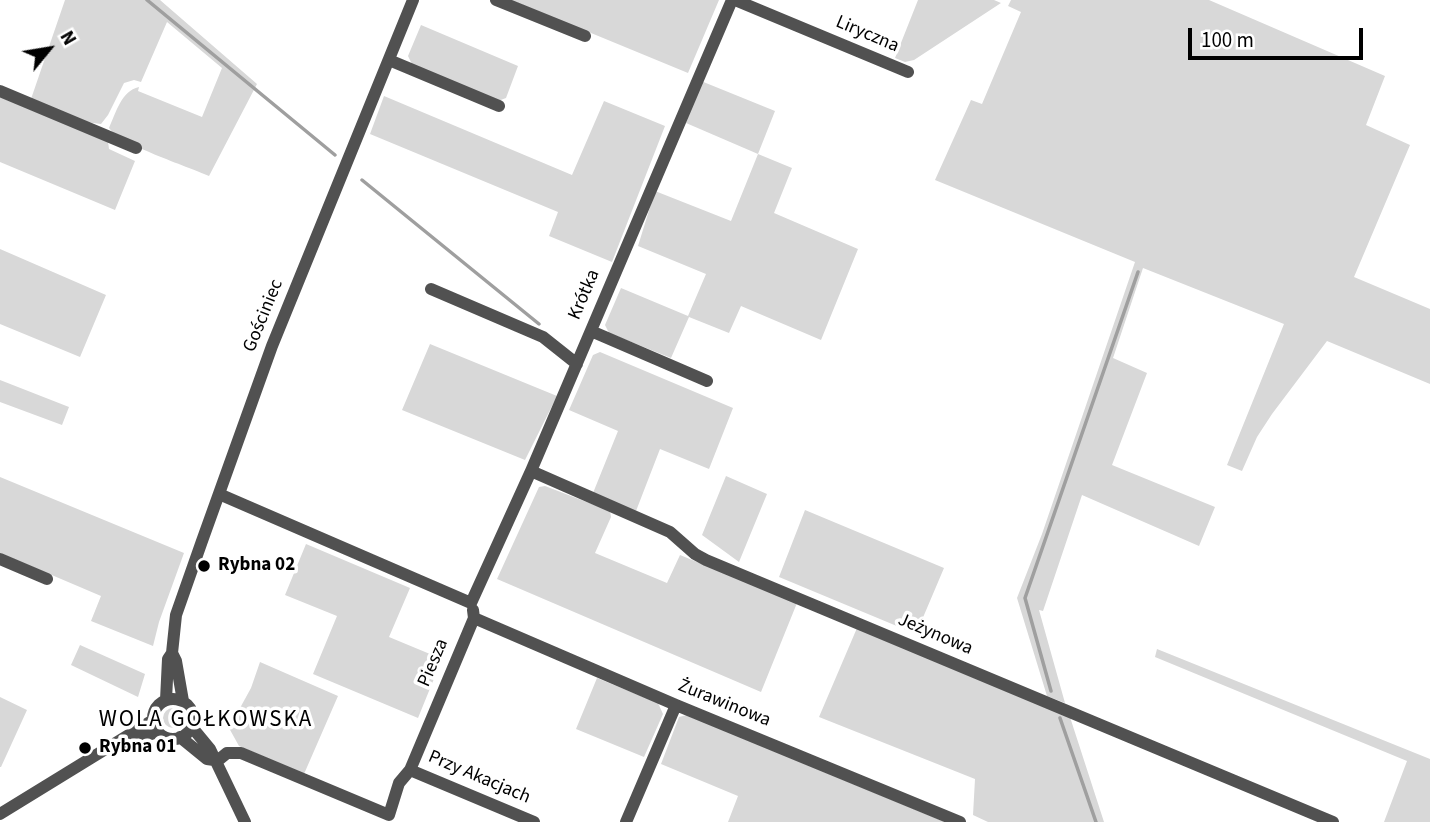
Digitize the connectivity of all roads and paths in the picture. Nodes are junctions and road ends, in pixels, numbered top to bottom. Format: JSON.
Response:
{"nodes":[{"id":1,"x":413,"y":0,"type":"edge"},
{"id":2,"x":496,"y":0,"type":"edge"},
{"id":3,"x":734,"y":0,"type":"edge"},
{"id":4,"x":585,"y":36,"type":"dead end"},
{"id":5,"x":390,"y":60,"type":"junction"},
{"id":6,"x":908,"y":72,"type":"dead end"},
{"id":7,"x":0,"y":91,"type":"edge"},
{"id":8,"x":499,"y":106,"type":"dead end"},
{"id":9,"x":136,"y":148,"type":"dead end"},
{"id":10,"x":431,"y":289,"type":"dead end"},
{"id":11,"x":591,"y":331,"type":"junction"},
{"id":12,"x":576,"y":365,"type":"junction"},
{"id":13,"x":707,"y":381,"type":"dead end"},
{"id":14,"x":531,"y":471,"type":"junction"},
{"id":15,"x":219,"y":494,"type":"junction"},
{"id":16,"x":0,"y":559,"type":"edge"},
{"id":17,"x":47,"y":579,"type":"dead end"},
{"id":18,"x":471,"y":603,"type":"junction"},
{"id":19,"x":474,"y":618,"type":"junction"},
{"id":20,"x":172,"y":653,"type":"junction"},
{"id":21,"x":166,"y":700,"type":"junction"},
{"id":22,"x":183,"y":701,"type":"junction"},
{"id":23,"x":676,"y":705,"type":"junction"},
{"id":24,"x":155,"y":726,"type":"junction"},
{"id":25,"x":191,"y":726,"type":"junction"},
{"id":26,"x":180,"y":737,"type":"junction"},
{"id":27,"x":215,"y":761,"type":"junction"},
{"id":28,"x":410,"y":770,"type":"junction"},
{"id":29,"x":0,"y":814,"type":"edge"},
{"id":30,"x":244,"y":822,"type":"edge"},
{"id":31,"x":534,"y":822,"type":"edge"},
{"id":32,"x":626,"y":822,"type":"edge"},
{"id":33,"x":960,"y":822,"type":"edge"},
{"id":34,"x":1332,"y":822,"type":"edge"}],
"edges":[{"from":1,"to":5,"type":"street","name":"Gościniec"},
{"from":2,"to":4,"type":"street"},
{"from":3,"to":6,"type":"street","name":"Liryczna"},
{"from":3,"to":11,"type":"street","name":"Krótka"},
{"from":5,"to":8,"type":"street"},
{"from":5,"to":15,"type":"street","name":"Gościniec"},
{"from":7,"to":9,"type":"street"},
{"from":10,"to":12,"type":"street"},
{"from":11,"to":12,"type":"street","name":"Krótka"},
{"from":11,"to":13,"type":"street"},
{"from":12,"to":14,"type":"street","name":"Krótka"},
{"from":14,"to":18,"type":"street","name":"Krótka"},
{"from":14,"to":34,"type":"street","name":"Jeżynowa"},
{"from":15,"to":18,"type":"street"},
{"from":15,"to":20,"type":"street","name":"Gościniec"},
{"from":16,"to":17,"type":"street"},
{"from":18,"to":19,"type":"street"},
{"from":19,"to":23,"type":"street","name":"Żurawinowa"},
{"from":19,"to":28,"type":"street","name":"Piesza"},
{"from":20,"to":21,"type":"street","name":"Gościniec"},
{"from":20,"to":22,"type":"street","name":"Gościniec"},
{"from":21,"to":22,"type":"street"},
{"from":21,"to":24,"type":"street"},
{"from":22,"to":25,"type":"street","name":"Gościniec"},
{"from":23,"to":32,"type":"street"},
{"from":23,"to":33,"type":"street","name":"Żurawinowa"},
{"from":24,"to":26,"type":"street","name":"Gościniec"},
{"from":24,"to":29,"type":"street"},
{"from":25,"to":26,"type":"street"},
{"from":25,"to":27,"type":"street","name":"Gościniec"},
{"from":26,"to":27,"type":"street","name":"Gościniec"},
{"from":27,"to":28,"type":"street","name":"Piesza"},
{"from":27,"to":30,"type":"street","name":"Gościniec"},
{"from":28,"to":31,"type":"street","name":"Przy Akacjach"}]}
